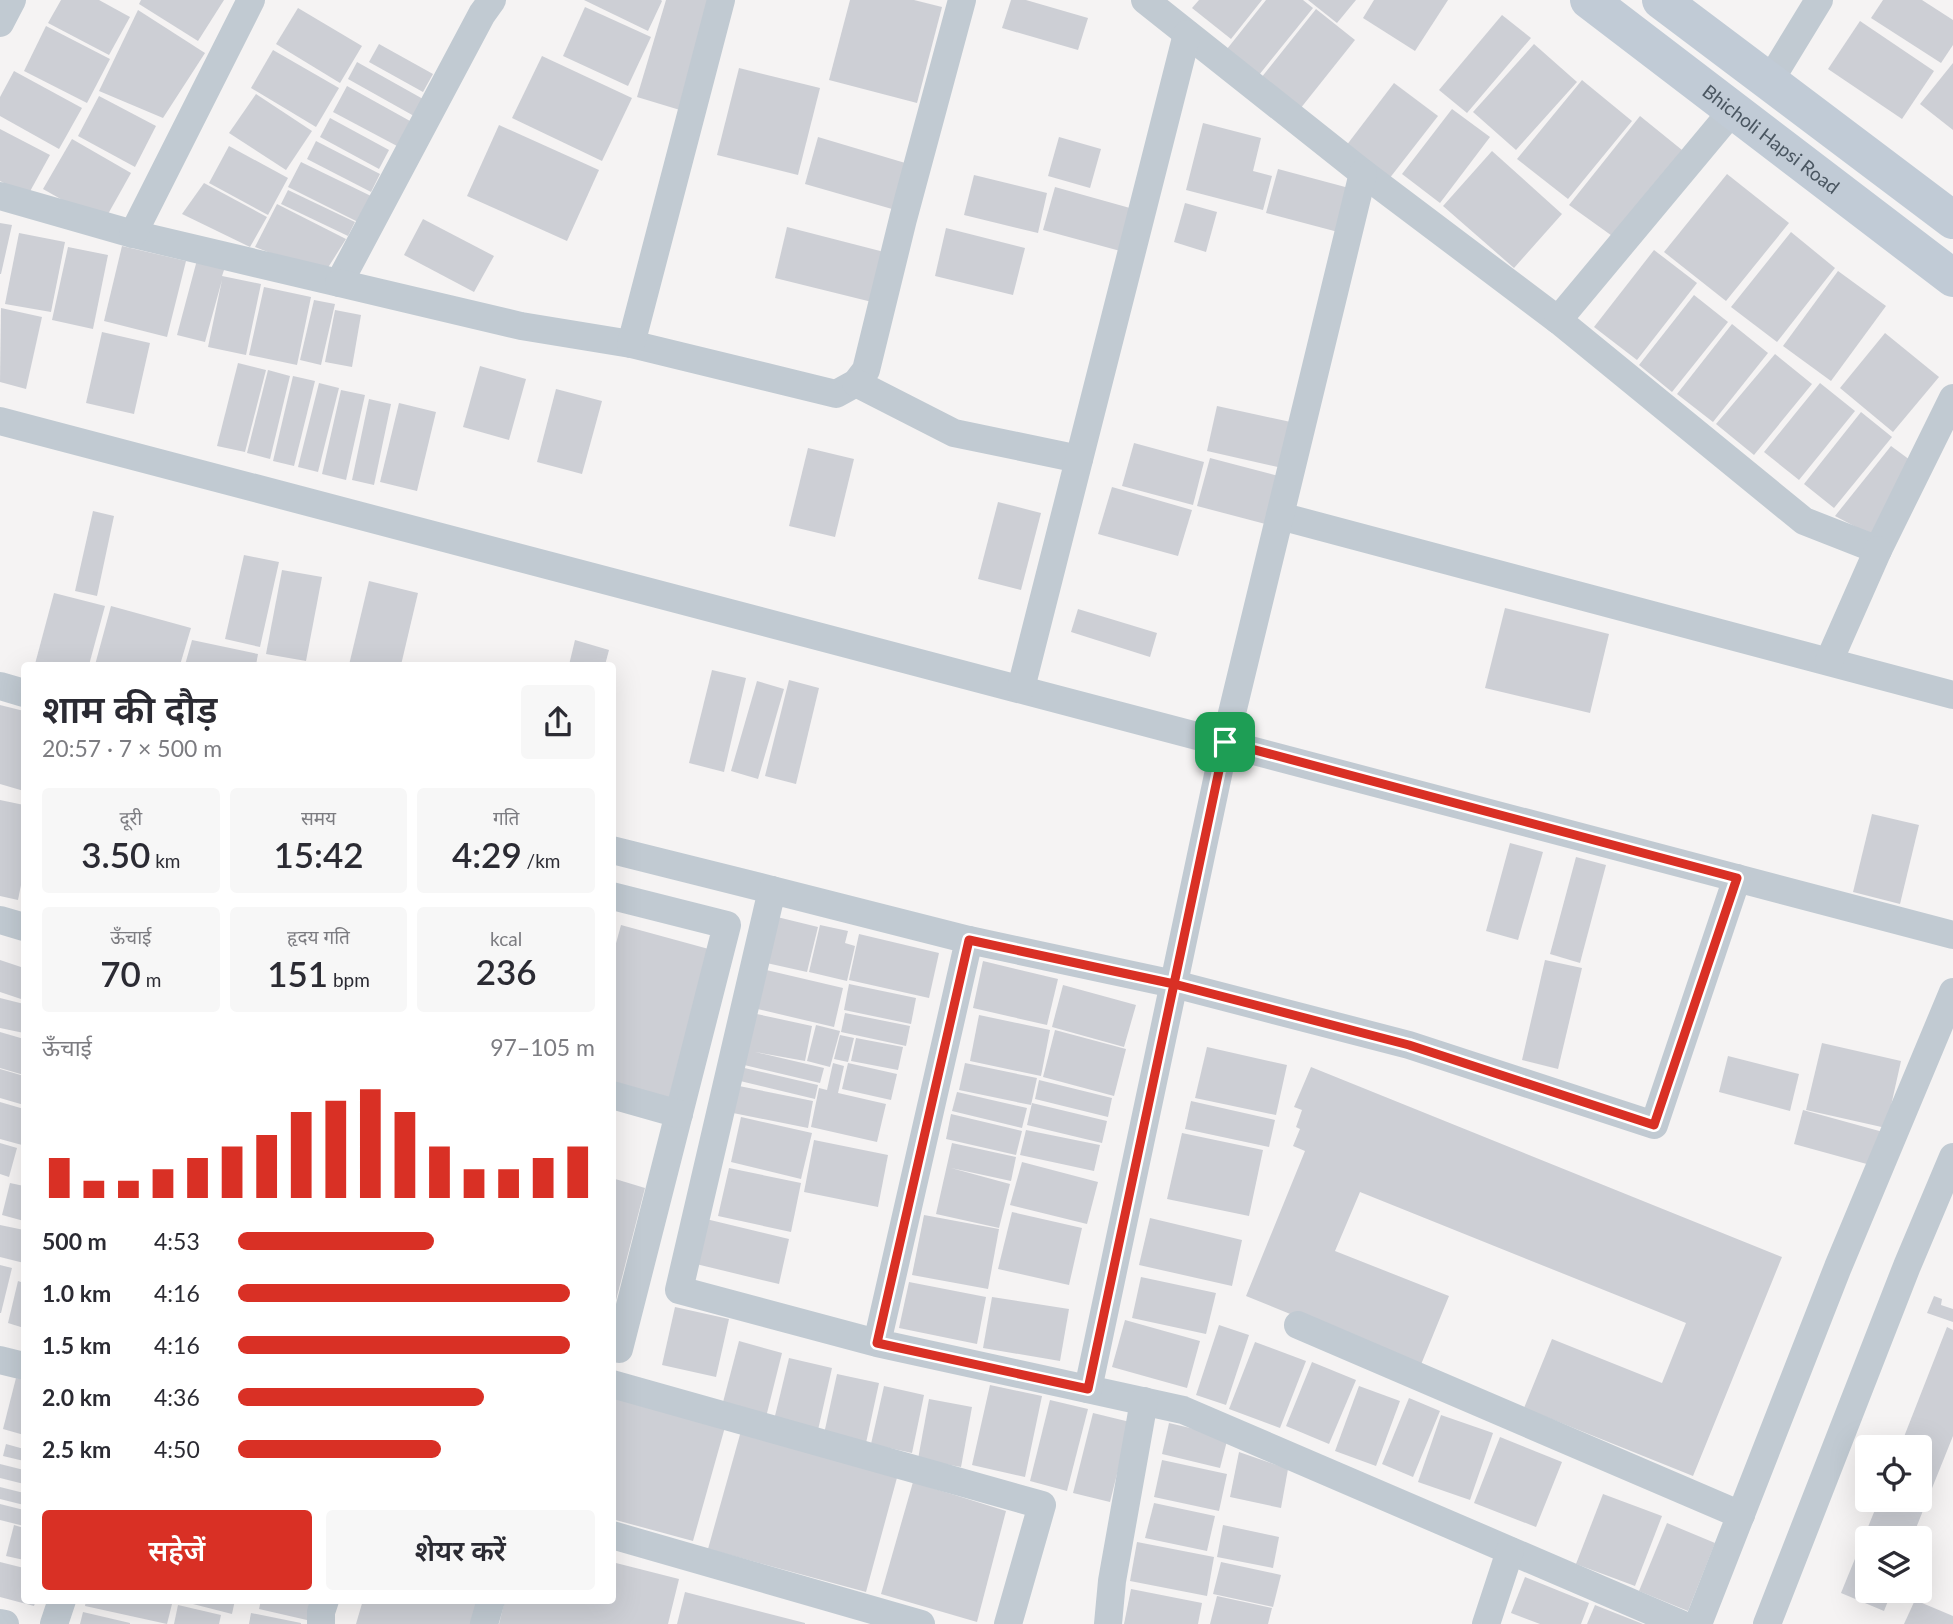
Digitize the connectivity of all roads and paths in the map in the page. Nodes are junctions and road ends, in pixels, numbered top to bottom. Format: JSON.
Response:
{"nodes":[{"id":1,"x":12,"y":0,"type":"edge"},
{"id":2,"x":251,"y":0,"type":"edge"},
{"id":3,"x":721,"y":0,"type":"edge"},
{"id":4,"x":962,"y":0,"type":"edge"},
{"id":5,"x":1145,"y":0,"type":"edge"},
{"id":6,"x":1589,"y":0,"type":"edge"},
{"id":7,"x":1661,"y":0,"type":"edge"},
{"id":8,"x":1818,"y":0,"type":"edge"},
{"id":9,"x":480,"y":5,"type":"edge"},
{"id":10,"x":0,"y":23,"type":"edge"},
{"id":11,"x":1187,"y":34,"type":"junction"},
{"id":12,"x":1769,"y":82,"type":"junction"},
{"id":13,"x":1733,"y":110,"type":"junction"},
{"id":14,"x":1363,"y":173,"type":"junction"},
{"id":15,"x":0,"y":196,"type":"edge"},
{"id":16,"x":1953,"y":220,"type":"edge"},
{"id":17,"x":133,"y":234,"type":"junction"},
{"id":18,"x":1953,"y":278,"type":"edge"},
{"id":19,"x":339,"y":283,"type":"junction"},
{"id":20,"x":1558,"y":320,"type":"junction"},
{"id":21,"x":631,"y":344,"type":"junction"},
{"id":22,"x":856,"y":383,"type":"junction"},
{"id":23,"x":1953,"y":398,"type":"edge"},
{"id":24,"x":0,"y":421,"type":"edge"},
{"id":25,"x":1079,"y":459,"type":"junction"},
{"id":26,"x":1280,"y":516,"type":"junction"},
{"id":27,"x":1878,"y":550,"type":"junction"},
{"id":28,"x":1829,"y":661,"type":"junction"},
{"id":29,"x":0,"y":686,"type":"edge"},
{"id":30,"x":1021,"y":688,"type":"junction"},
{"id":31,"x":21,"y":692,"type":"edge"},
{"id":32,"x":1953,"y":695,"type":"edge"},
{"id":33,"x":1225,"y":742,"type":"junction"},
{"id":34,"x":617,"y":851,"type":"edge"},
{"id":35,"x":1737,"y":878,"type":"junction"},
{"id":36,"x":772,"y":890,"type":"junction"},
{"id":37,"x":616,"y":897,"type":"edge"},
{"id":38,"x":0,"y":920,"type":"edge"},
{"id":39,"x":21,"y":926,"type":"edge"},
{"id":40,"x":1953,"y":935,"type":"edge"},
{"id":41,"x":969,"y":940,"type":"junction"},
{"id":42,"x":1174,"y":984,"type":"junction"},
{"id":43,"x":1953,"y":992,"type":"edge"},
{"id":44,"x":616,"y":1097,"type":"edge"},
{"id":45,"x":679,"y":1114,"type":"junction"},
{"id":46,"x":1953,"y":1157,"type":"edge"},
{"id":47,"x":1298,"y":1325,"type":"dead end"},
{"id":48,"x":877,"y":1343,"type":"junction"},
{"id":49,"x":616,"y":1349,"type":"edge"},
{"id":50,"x":0,"y":1360,"type":"edge"},
{"id":51,"x":21,"y":1365,"type":"edge"},
{"id":52,"x":616,"y":1385,"type":"edge"},
{"id":53,"x":1088,"y":1389,"type":"junction"},
{"id":54,"x":1144,"y":1401,"type":"junction"},
{"id":55,"x":1741,"y":1515,"type":"junction"},
{"id":56,"x":616,"y":1536,"type":"edge"},
{"id":57,"x":1510,"y":1551,"type":"junction"},
{"id":58,"x":61,"y":1604,"type":"edge"},
{"id":59,"x":324,"y":1604,"type":"edge"},
{"id":60,"x":490,"y":1604,"type":"edge"},
{"id":61,"x":54,"y":1624,"type":"edge"},
{"id":62,"x":321,"y":1624,"type":"edge"},
{"id":63,"x":484,"y":1624,"type":"edge"},
{"id":64,"x":921,"y":1624,"type":"edge"},
{"id":65,"x":1008,"y":1624,"type":"edge"},
{"id":66,"x":1108,"y":1624,"type":"edge"},
{"id":67,"x":1486,"y":1624,"type":"edge"},
{"id":68,"x":1681,"y":1624,"type":"edge"},
{"id":69,"x":1698,"y":1624,"type":"edge"},
{"id":70,"x":1767,"y":1624,"type":"edge"}],
"edges":[{"from":1,"to":10,"type":"street"},
{"from":2,"to":17,"type":"street"},
{"from":3,"to":21,"type":"street"},
{"from":4,"to":22,"type":"street"},
{"from":5,"to":11,"type":"street"},
{"from":6,"to":13,"type":"street","name":"Bhicholi Hapsi Road"},
{"from":7,"to":12,"type":"street"},
{"from":8,"to":12,"type":"street"},
{"from":9,"to":19,"type":"street"},
{"from":11,"to":14,"type":"street"},
{"from":11,"to":25,"type":"street"},
{"from":12,"to":16,"type":"street"},
{"from":13,"to":18,"type":"street","name":"Bhicholi Hapsi Road"},
{"from":13,"to":20,"type":"street"},
{"from":14,"to":20,"type":"street"},
{"from":14,"to":26,"type":"street"},
{"from":15,"to":17,"type":"street"},
{"from":17,"to":19,"type":"street"},
{"from":19,"to":21,"type":"street"},
{"from":20,"to":27,"type":"street"},
{"from":21,"to":22,"type":"street"},
{"from":22,"to":25,"type":"street"},
{"from":23,"to":27,"type":"street"},
{"from":24,"to":30,"type":"street"},
{"from":25,"to":30,"type":"street"},
{"from":26,"to":28,"type":"street"},
{"from":26,"to":33,"type":"street"},
{"from":27,"to":28,"type":"street"},
{"from":28,"to":32,"type":"street"},
{"from":29,"to":31,"type":"street"},
{"from":30,"to":33,"type":"street"},
{"from":33,"to":35,"type":"street"},
{"from":33,"to":42,"type":"street"},
{"from":34,"to":36,"type":"street"},
{"from":35,"to":40,"type":"street"},
{"from":35,"to":42,"type":"street"},
{"from":36,"to":41,"type":"street"},
{"from":36,"to":48,"type":"street"},
{"from":37,"to":45,"type":"street"},
{"from":38,"to":39,"type":"street"},
{"from":41,"to":42,"type":"street"},
{"from":41,"to":48,"type":"street"},
{"from":42,"to":53,"type":"street"},
{"from":43,"to":55,"type":"street"},
{"from":44,"to":45,"type":"street"},
{"from":45,"to":49,"type":"street"},
{"from":46,"to":70,"type":"street"},
{"from":47,"to":55,"type":"street"},
{"from":48,"to":53,"type":"street"},
{"from":50,"to":51,"type":"street"},
{"from":52,"to":65,"type":"street"},
{"from":53,"to":54,"type":"street"},
{"from":54,"to":57,"type":"street"},
{"from":54,"to":66,"type":"street"},
{"from":55,"to":69,"type":"street"},
{"from":56,"to":64,"type":"street"},
{"from":57,"to":67,"type":"street"},
{"from":57,"to":68,"type":"street"},
{"from":58,"to":61,"type":"street"},
{"from":59,"to":62,"type":"street"},
{"from":60,"to":63,"type":"street"}]}
